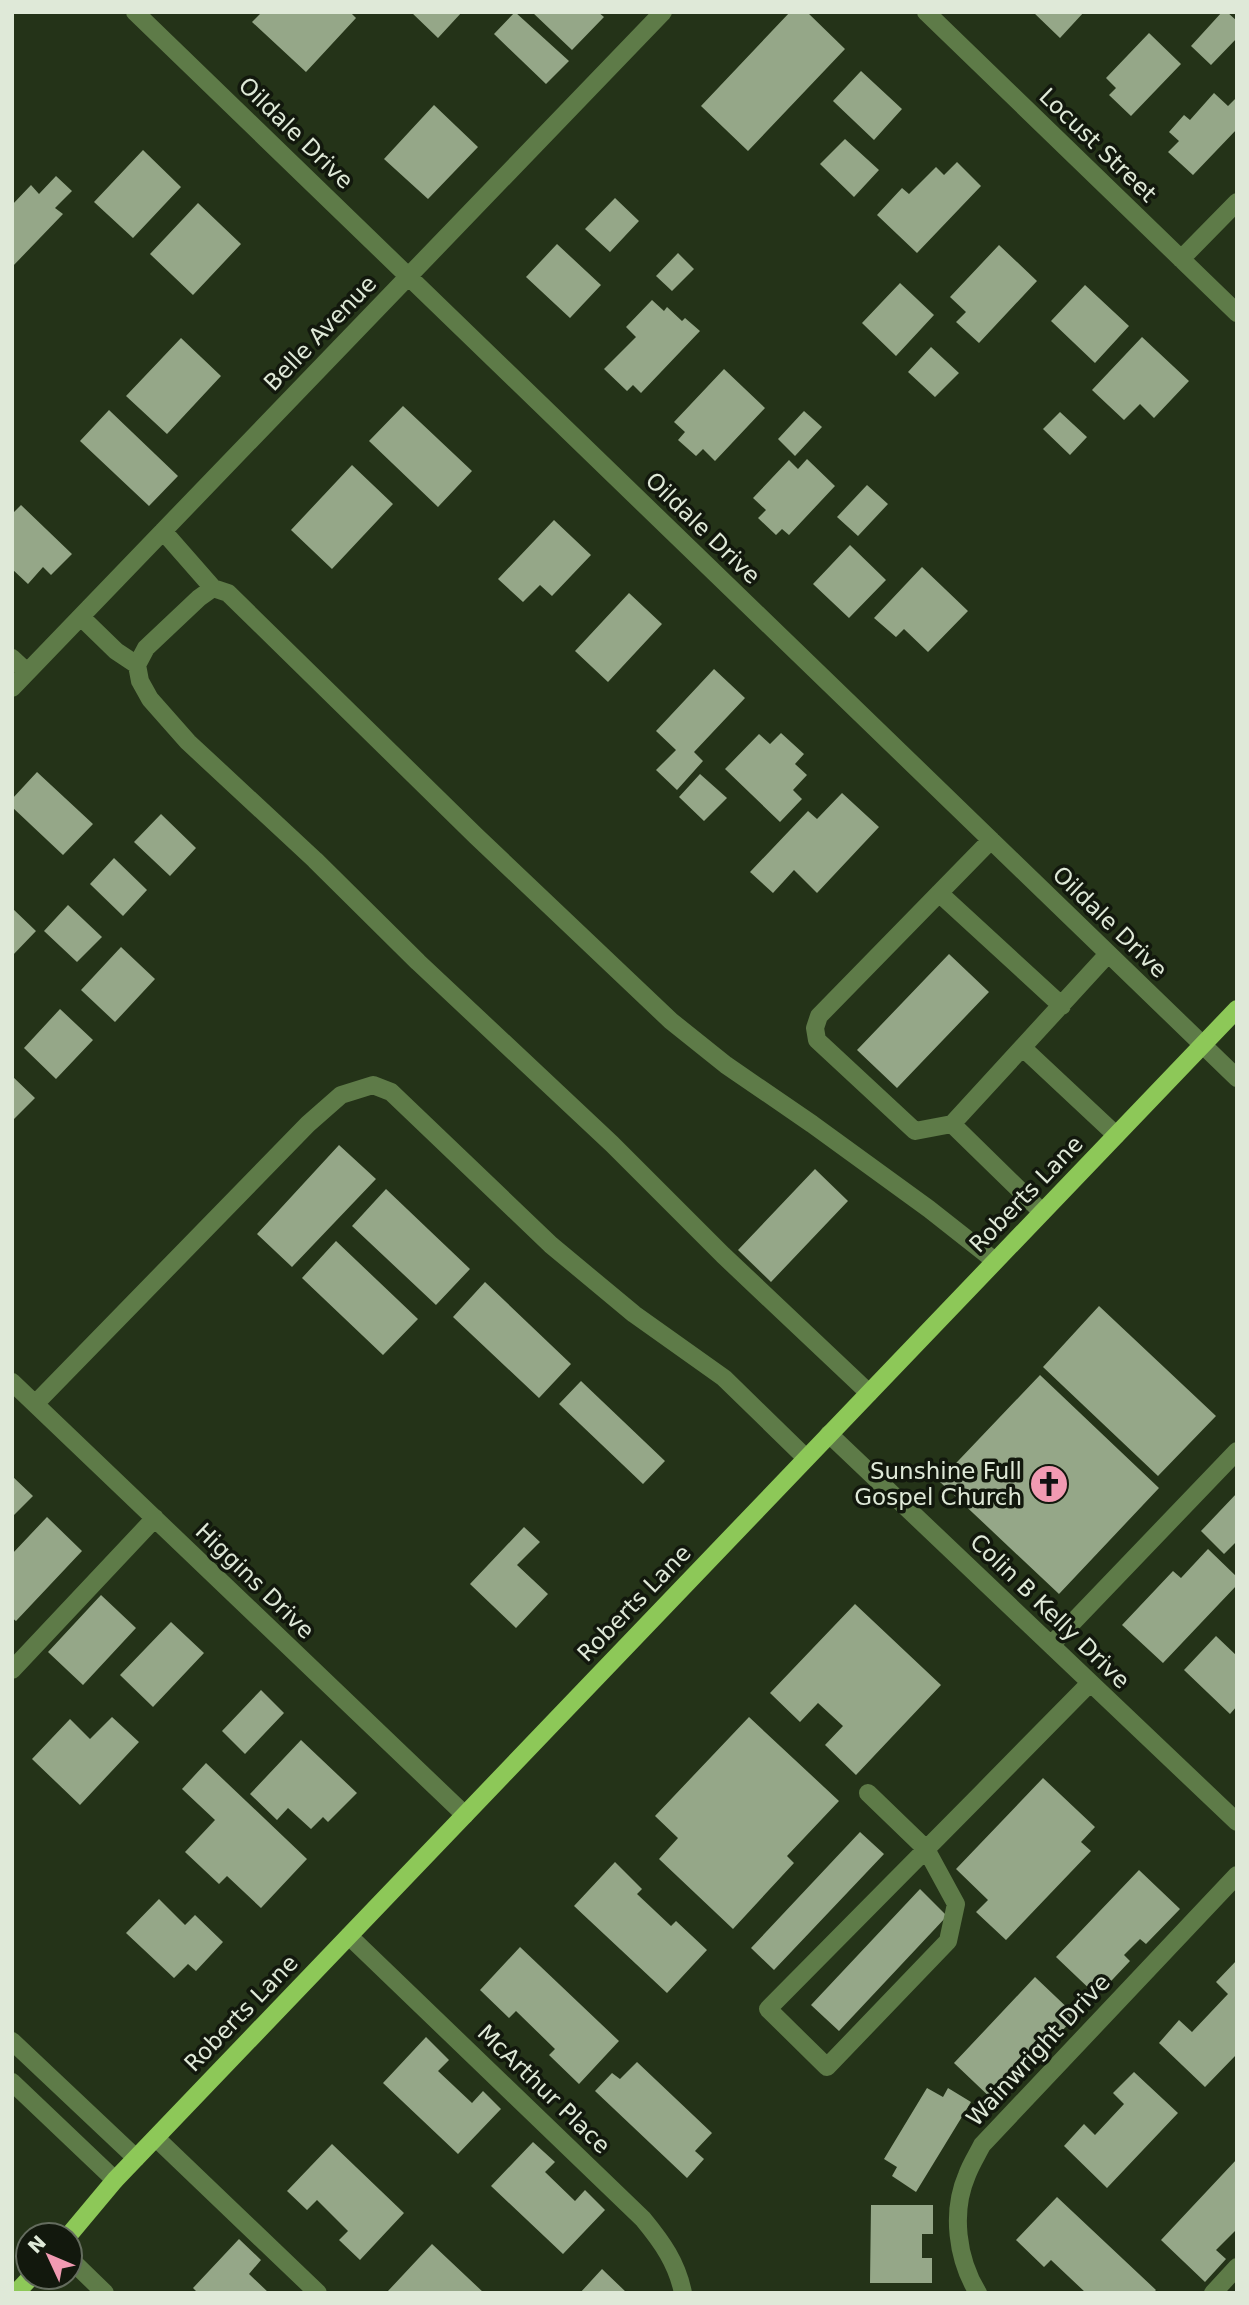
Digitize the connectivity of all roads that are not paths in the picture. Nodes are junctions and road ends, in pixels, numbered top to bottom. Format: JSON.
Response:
{"nodes":[{"id":1,"x":135,"y":12,"type":"edge"},
{"id":2,"x":663,"y":12,"type":"edge"},
{"id":3,"x":926,"y":12,"type":"edge"},
{"id":4,"x":1237,"y":202,"type":"edge"},
{"id":5,"x":1181,"y":259,"type":"junction"},
{"id":6,"x":408,"y":276,"type":"junction"},
{"id":7,"x":1237,"y":313,"type":"edge"},
{"id":8,"x":163,"y":531,"type":"junction"},
{"id":9,"x":213,"y":588,"type":"junction"},
{"id":10,"x":81,"y":617,"type":"junction"},
{"id":11,"x":12,"y":658,"type":"edge"},
{"id":12,"x":137,"y":664,"type":"junction"},
{"id":13,"x":27,"y":673,"type":"junction"},
{"id":14,"x":12,"y":688,"type":"edge"},
{"id":15,"x":991,"y":840,"type":"junction"},
{"id":16,"x":939,"y":893,"type":"junction"},
{"id":17,"x":1108,"y":954,"type":"junction"},
{"id":18,"x":1062,"y":1006,"type":"junction"},
{"id":19,"x":1237,"y":1009,"type":"edge"},
{"id":20,"x":1202,"y":1045,"type":"junction"},
{"id":21,"x":1023,"y":1048,"type":"junction"},
{"id":22,"x":1237,"y":1078,"type":"edge"},
{"id":23,"x":952,"y":1124,"type":"junction"},
{"id":24,"x":1116,"y":1135,"type":"junction"},
{"id":25,"x":1042,"y":1212,"type":"junction"},
{"id":26,"x":995,"y":1261,"type":"junction"},
{"id":27,"x":12,"y":1382,"type":"edge"},
{"id":28,"x":869,"y":1393,"type":"junction"},
{"id":29,"x":35,"y":1404,"type":"junction"},
{"id":30,"x":829,"y":1434,"type":"junction"},
{"id":31,"x":806,"y":1458,"type":"junction"},
{"id":32,"x":1233,"y":1462,"type":"edge"},
{"id":33,"x":155,"y":1518,"type":"junction"},
{"id":34,"x":1051,"y":1645,"type":"junction"},
{"id":35,"x":12,"y":1670,"type":"edge"},
{"id":36,"x":1090,"y":1683,"type":"junction"},
{"id":37,"x":868,"y":1793,"type":"dead end"},
{"id":38,"x":464,"y":1815,"type":"junction"},
{"id":39,"x":1237,"y":1822,"type":"edge"},
{"id":40,"x":926,"y":1849,"type":"junction"},
{"id":41,"x":1237,"y":1875,"type":"edge"},
{"id":42,"x":349,"y":1936,"type":"junction"},
{"id":43,"x":12,"y":2041,"type":"edge"},
{"id":44,"x":12,"y":2081,"type":"edge"},
{"id":45,"x":156,"y":2138,"type":"junction"},
{"id":46,"x":136,"y":2158,"type":"junction"},
{"id":47,"x":115,"y":2180,"type":"junction"},
{"id":48,"x":81,"y":2221,"type":"edge"},
{"id":49,"x":1237,"y":2267,"type":"edge"},
{"id":50,"x":84,"y":2273,"type":"edge"},
{"id":51,"x":105,"y":2293,"type":"edge"},
{"id":52,"x":318,"y":2293,"type":"edge"},
{"id":53,"x":683,"y":2293,"type":"edge"},
{"id":54,"x":978,"y":2293,"type":"edge"},
{"id":55,"x":1213,"y":2293,"type":"edge"}],
"edges":[{"from":1,"to":6,"type":"street","name":"Oildale Drive"},
{"from":2,"to":6,"type":"street","name":"Belle Avenue"},
{"from":3,"to":5,"type":"street","name":"Locust Street"},
{"from":4,"to":5,"type":"street"},
{"from":5,"to":7,"type":"street","name":"Locust Street"},
{"from":6,"to":8,"type":"street","name":"Belle Avenue"},
{"from":6,"to":15,"type":"street","name":"Oildale Drive"},
{"from":8,"to":9,"type":"street"},
{"from":8,"to":10,"type":"street","name":"Belle Avenue"},
{"from":9,"to":12,"type":"street"},
{"from":9,"to":26,"type":"street"},
{"from":10,"to":12,"type":"street"},
{"from":10,"to":13,"type":"street","name":"Belle Avenue"},
{"from":11,"to":13,"type":"street"},
{"from":12,"to":28,"type":"street"},
{"from":13,"to":14,"type":"street","name":"Belle Avenue"},
{"from":15,"to":16,"type":"street"},
{"from":15,"to":17,"type":"street","name":"Oildale Drive"},
{"from":16,"to":18,"type":"street"},
{"from":16,"to":23,"type":"street"},
{"from":17,"to":18,"type":"street"},
{"from":17,"to":20,"type":"street","name":"Oildale Drive"},
{"from":18,"to":21,"type":"street"},
{"from":19,"to":20,"type":"main road","name":"Roberts Lane"},
{"from":20,"to":22,"type":"street","name":"Oildale Drive"},
{"from":20,"to":24,"type":"main road","name":"Roberts Lane"},
{"from":21,"to":23,"type":"street"},
{"from":21,"to":24,"type":"street"},
{"from":23,"to":25,"type":"street"},
{"from":24,"to":25,"type":"main road","name":"Roberts Lane"},
{"from":25,"to":26,"type":"main road","name":"Roberts Lane"},
{"from":26,"to":28,"type":"main road","name":"Roberts Lane"},
{"from":27,"to":29,"type":"street","name":"Higgins Drive"},
{"from":28,"to":30,"type":"main road","name":"Roberts Lane"},
{"from":29,"to":31,"type":"street"},
{"from":29,"to":33,"type":"street","name":"Higgins Drive"},
{"from":30,"to":31,"type":"main road","name":"Roberts Lane"},
{"from":30,"to":34,"type":"street","name":"Colin B Kelly Drive"},
{"from":31,"to":38,"type":"main road","name":"Roberts Lane"},
{"from":32,"to":34,"type":"street"},
{"from":33,"to":35,"type":"street"},
{"from":33,"to":38,"type":"street","name":"Higgins Drive"},
{"from":34,"to":36,"type":"street","name":"Colin B Kelly Drive"},
{"from":36,"to":39,"type":"street","name":"Colin B Kelly Drive"},
{"from":36,"to":40,"type":"street"},
{"from":37,"to":40,"type":"street"},
{"from":38,"to":42,"type":"main road","name":"Roberts Lane"},
{"from":40,"to":40,"type":"street"},
{"from":41,"to":54,"type":"street","name":"Wainwright Drive"},
{"from":42,"to":45,"type":"main road","name":"Roberts Lane"},
{"from":42,"to":53,"type":"street","name":"McArthur Place"},
{"from":43,"to":46,"type":"street"},
{"from":44,"to":47,"type":"street"},
{"from":45,"to":46,"type":"main road","name":"Roberts Lane"},
{"from":45,"to":52,"type":"street"},
{"from":46,"to":47,"type":"main road","name":"Roberts Lane"},
{"from":47,"to":48,"type":"main road","name":"Roberts Lane"},
{"from":49,"to":55,"type":"street"},
{"from":50,"to":51,"type":"street"}]}
